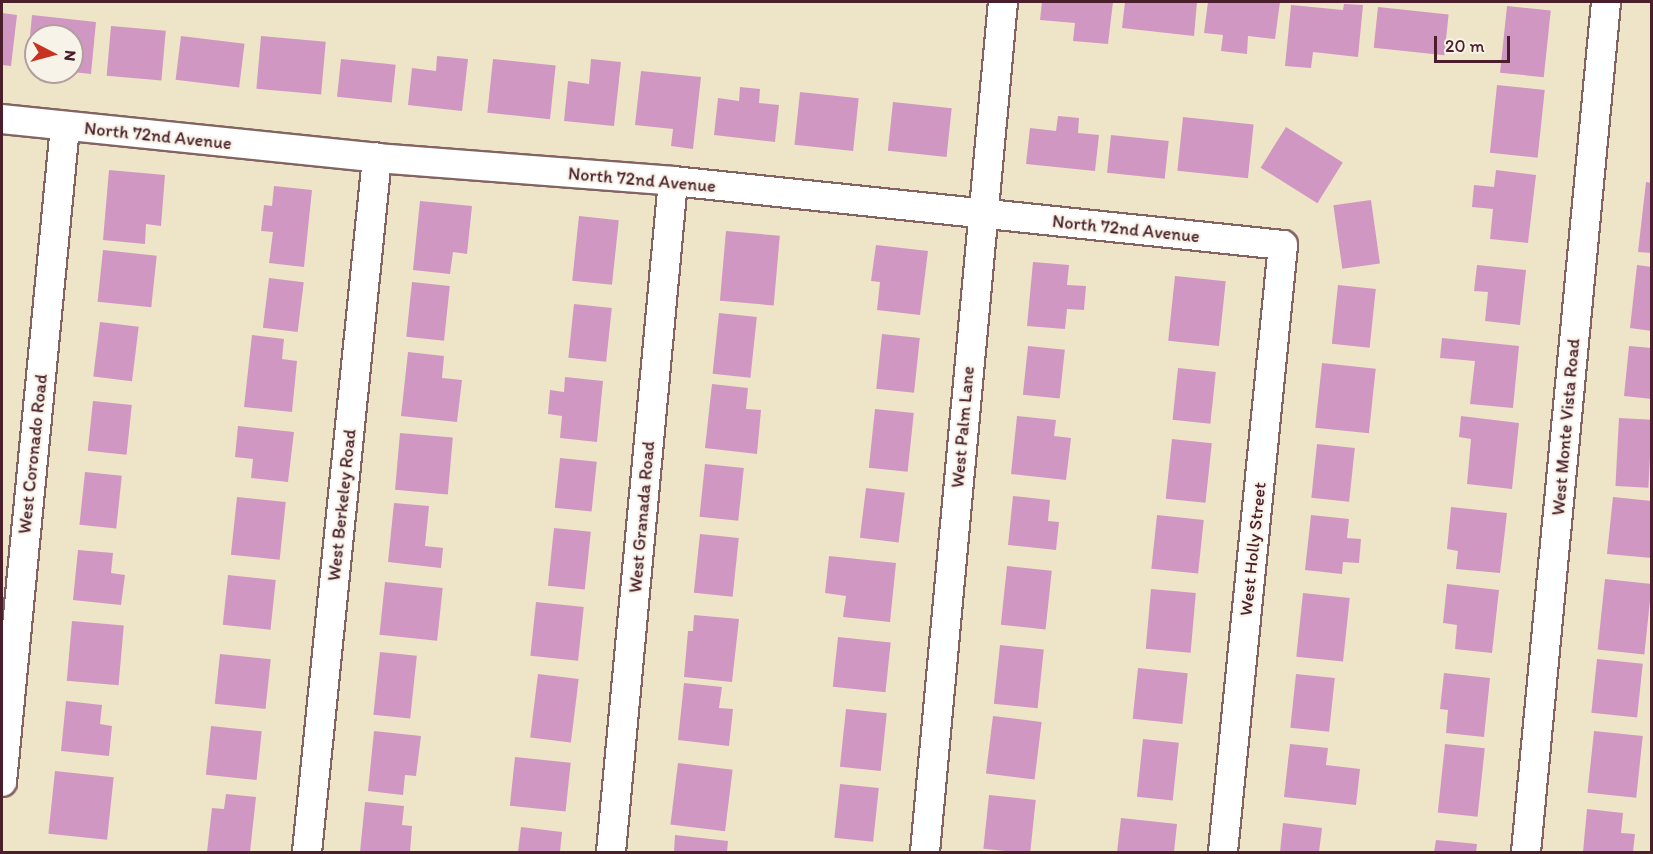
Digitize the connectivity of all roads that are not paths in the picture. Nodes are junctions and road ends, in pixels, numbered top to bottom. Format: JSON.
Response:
{"nodes":[{"id":1,"x":1003,"y":2,"type":"edge"},
{"id":2,"x":1606,"y":2,"type":"edge"},
{"id":3,"x":2,"y":119,"type":"edge"},
{"id":4,"x":65,"y":126,"type":"junction"},
{"id":5,"x":377,"y":158,"type":"junction"},
{"id":6,"x":673,"y":181,"type":"junction"},
{"id":7,"x":982,"y":214,"type":"junction"},
{"id":8,"x":1283,"y":245,"type":"joint"},
{"id":9,"x":2,"y":782,"type":"edge"},
{"id":10,"x":307,"y":852,"type":"edge"},
{"id":11,"x":611,"y":852,"type":"edge"},
{"id":12,"x":925,"y":852,"type":"edge"},
{"id":13,"x":1223,"y":852,"type":"edge"},
{"id":14,"x":1526,"y":852,"type":"edge"}],
"edges":[{"from":1,"to":7,"type":"street","name":"West Palm Lane"},
{"from":2,"to":14,"type":"street","name":"West Monte Vista Road"},
{"from":3,"to":4,"type":"street","name":"North 72nd Avenue"},
{"from":4,"to":5,"type":"street","name":"North 72nd Avenue"},
{"from":4,"to":9,"type":"street","name":"West Coronado Road"},
{"from":5,"to":6,"type":"street","name":"North 72nd Avenue"},
{"from":5,"to":10,"type":"street","name":"West Berkeley Road"},
{"from":6,"to":7,"type":"street","name":"North 72nd Avenue"},
{"from":6,"to":11,"type":"street","name":"West Granada Road"},
{"from":7,"to":8,"type":"street","name":"North 72nd Avenue"},
{"from":7,"to":12,"type":"street","name":"West Palm Lane"},
{"from":8,"to":13,"type":"street","name":"West Holly Street"}]}
